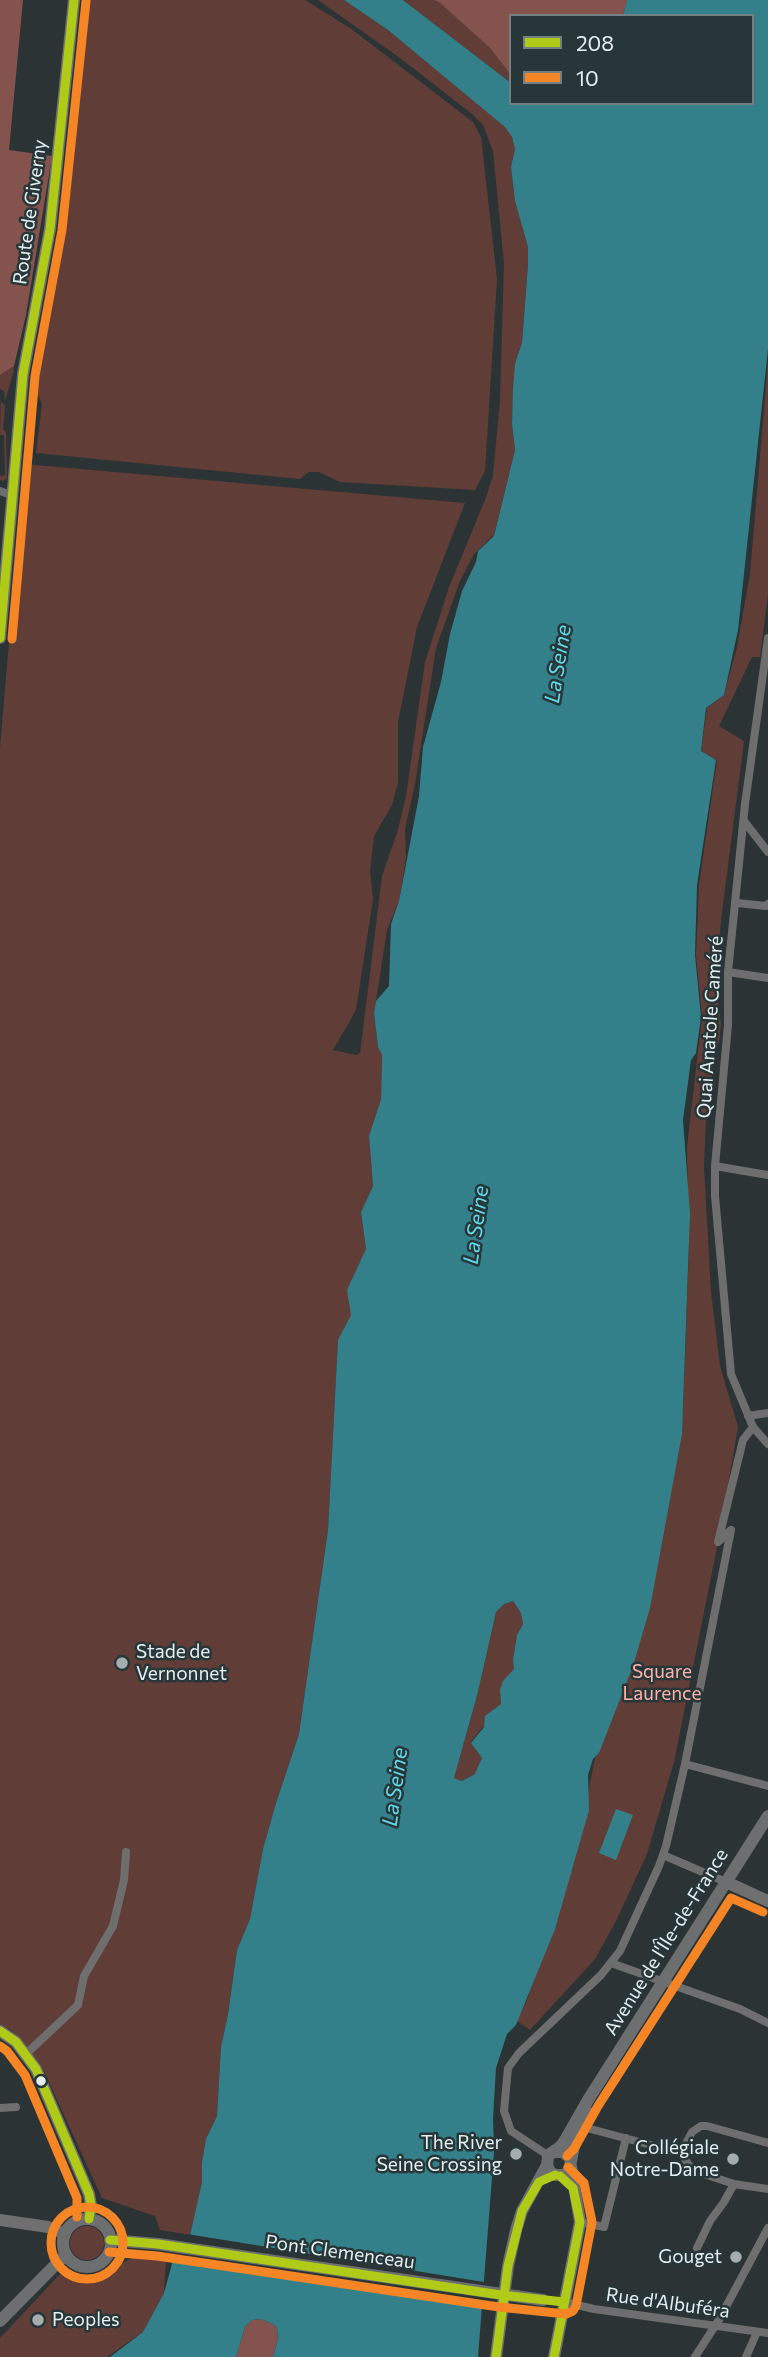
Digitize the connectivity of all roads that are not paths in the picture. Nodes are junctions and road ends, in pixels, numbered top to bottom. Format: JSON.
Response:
{"nodes":[{"id":1,"x":74,"y":0,"type":"edge"},
{"id":2,"x":6,"y":493,"type":"edge"},
{"id":3,"x":0,"y":638,"type":"edge"},
{"id":4,"x":768,"y":638,"type":"edge"},
{"id":5,"x":744,"y":821,"type":"junction"},
{"id":6,"x":768,"y":852,"type":"edge"},
{"id":7,"x":737,"y":903,"type":"junction"},
{"id":8,"x":768,"y":904,"type":"edge"},
{"id":9,"x":728,"y":972,"type":"junction"},
{"id":10,"x":768,"y":978,"type":"edge"},
{"id":11,"x":715,"y":1166,"type":"junction"},
{"id":12,"x":768,"y":1175,"type":"edge"},
{"id":13,"x":768,"y":1413,"type":"edge"},
{"id":14,"x":748,"y":1416,"type":"junction"},
{"id":15,"x":753,"y":1427,"type":"junction"},
{"id":16,"x":768,"y":1444,"type":"edge"},
{"id":17,"x":685,"y":1764,"type":"junction"},
{"id":18,"x":768,"y":1786,"type":"edge"},
{"id":19,"x":768,"y":1816,"type":"edge"},
{"id":20,"x":126,"y":1852,"type":"dead end"},
{"id":21,"x":663,"y":1855,"type":"junction"},
{"id":22,"x":726,"y":1882,"type":"junction"},
{"id":23,"x":768,"y":1901,"type":"edge"},
{"id":24,"x":611,"y":1963,"type":"junction"},
{"id":25,"x":663,"y":1982,"type":"junction"},
{"id":26,"x":768,"y":2010,"type":"edge"},
{"id":27,"x":764,"y":2020,"type":"edge"},
{"id":28,"x":0,"y":2031,"type":"edge"},
{"id":29,"x":26,"y":2054,"type":"junction"},
{"id":30,"x":597,"y":2088,"type":"junction"},
{"id":31,"x":0,"y":2108,"type":"edge"},
{"id":32,"x":16,"y":2108,"type":"dead end"},
{"id":33,"x":583,"y":2127,"type":"junction"},
{"id":34,"x":626,"y":2138,"type":"junction"},
{"id":35,"x":768,"y":2143,"type":"edge"},
{"id":36,"x":681,"y":2153,"type":"junction"},
{"id":37,"x":550,"y":2158,"type":"junction"},
{"id":38,"x":571,"y":2164,"type":"junction"},
{"id":39,"x":558,"y":2176,"type":"junction"},
{"id":40,"x":539,"y":2182,"type":"junction"},
{"id":41,"x":734,"y":2184,"type":"junction"},
{"id":42,"x":573,"y":2186,"type":"junction"},
{"id":43,"x":768,"y":2189,"type":"edge"},
{"id":44,"x":89,"y":2219,"type":"junction"},
{"id":45,"x":0,"y":2220,"type":"edge"},
{"id":46,"x":580,"y":2222,"type":"junction"},
{"id":47,"x":768,"y":2228,"type":"edge"},
{"id":48,"x":65,"y":2234,"type":"junction"},
{"id":49,"x":110,"y":2240,"type":"junction"},
{"id":50,"x":697,"y":2248,"type":"dead end"},
{"id":51,"x":66,"y":2254,"type":"junction"},
{"id":52,"x":564,"y":2302,"type":"junction"},
{"id":53,"x":0,"y":2321,"type":"edge"},
{"id":54,"x":713,"y":2326,"type":"junction"},
{"id":55,"x":757,"y":2332,"type":"junction"},
{"id":56,"x":768,"y":2333,"type":"edge"},
{"id":57,"x":496,"y":2357,"type":"edge"},
{"id":58,"x":554,"y":2357,"type":"edge"},
{"id":59,"x":695,"y":2357,"type":"edge"},
{"id":60,"x":746,"y":2357,"type":"edge"}],
"edges":[{"from":1,"to":2,"type":"main road","name":"Route de Giverny"},
{"from":2,"to":3,"type":"main road","name":"Route de Giverny"},
{"from":4,"to":5,"type":"street","name":"Quai Anatole Caméré"},
{"from":5,"to":6,"type":"street"},
{"from":5,"to":7,"type":"street","name":"Quai Anatole Caméré"},
{"from":7,"to":8,"type":"street"},
{"from":7,"to":9,"type":"street","name":"Quai Anatole Caméré"},
{"from":9,"to":10,"type":"street"},
{"from":9,"to":11,"type":"street","name":"Quai Anatole Caméré"},
{"from":11,"to":12,"type":"street"},
{"from":11,"to":14,"type":"street","name":"Quai Anatole Caméré"},
{"from":13,"to":14,"type":"street"},
{"from":14,"to":15,"type":"street","name":"Quai Anatole Caméré"},
{"from":15,"to":16,"type":"street","name":"Quai Anatole Caméré"},
{"from":15,"to":17,"type":"street"},
{"from":17,"to":18,"type":"street"},
{"from":17,"to":21,"type":"street"},
{"from":19,"to":22,"type":"main road","name":"Avenue de l'Île-de-France"},
{"from":20,"to":29,"type":"street"},
{"from":21,"to":22,"type":"street"},
{"from":21,"to":24,"type":"street"},
{"from":22,"to":23,"type":"main road"},
{"from":22,"to":25,"type":"main road","name":"Avenue de l'Île-de-France"},
{"from":24,"to":25,"type":"street"},
{"from":24,"to":37,"type":"street"},
{"from":25,"to":27,"type":"street"},
{"from":25,"to":30,"type":"main road","name":"Avenue de l'Île-de-France"},
{"from":26,"to":27,"type":"street"},
{"from":28,"to":29,"type":"main road"},
{"from":29,"to":44,"type":"main road"},
{"from":30,"to":33,"type":"main road","name":"Avenue de l'Île-de-France"},
{"from":30,"to":37,"type":"main road","name":"Avenue de l'Île-de-France"},
{"from":31,"to":32,"type":"street"},
{"from":33,"to":34,"type":"street"},
{"from":33,"to":38,"type":"main road","name":"Avenue de l'Île-de-France"},
{"from":34,"to":36,"type":"street"},
{"from":34,"to":46,"type":"street"},
{"from":35,"to":36,"type":"street"},
{"from":36,"to":41,"type":"street"},
{"from":37,"to":38,"type":"main road"},
{"from":37,"to":39,"type":"main road"},
{"from":37,"to":40,"type":"main road","name":"Avenue de l'Île-de-France"},
{"from":38,"to":39,"type":"main road"},
{"from":38,"to":42,"type":"main road"},
{"from":39,"to":40,"type":"main road"},
{"from":39,"to":42,"type":"main road"},
{"from":40,"to":57,"type":"main road","name":"Avenue de l'Île-de-France"},
{"from":41,"to":43,"type":"street"},
{"from":41,"to":50,"type":"street"},
{"from":42,"to":46,"type":"main road"},
{"from":44,"to":48,"type":"main road"},
{"from":44,"to":49,"type":"main road"},
{"from":45,"to":48,"type":"main road"},
{"from":46,"to":52,"type":"main road"},
{"from":47,"to":54,"type":"street"},
{"from":48,"to":51,"type":"main road"},
{"from":49,"to":51,"type":"main road"},
{"from":49,"to":52,"type":"main road","name":"Pont Clemenceau","bridge":true},
{"from":51,"to":53,"type":"main road"},
{"from":52,"to":54,"type":"street","name":"Rue d'Albuféra"},
{"from":52,"to":58,"type":"main road"},
{"from":54,"to":55,"type":"street","name":"Rue d'Albuféra"},
{"from":54,"to":59,"type":"street"},
{"from":55,"to":56,"type":"street","name":"Rue d'Albuféra"},
{"from":55,"to":60,"type":"street"}]}
